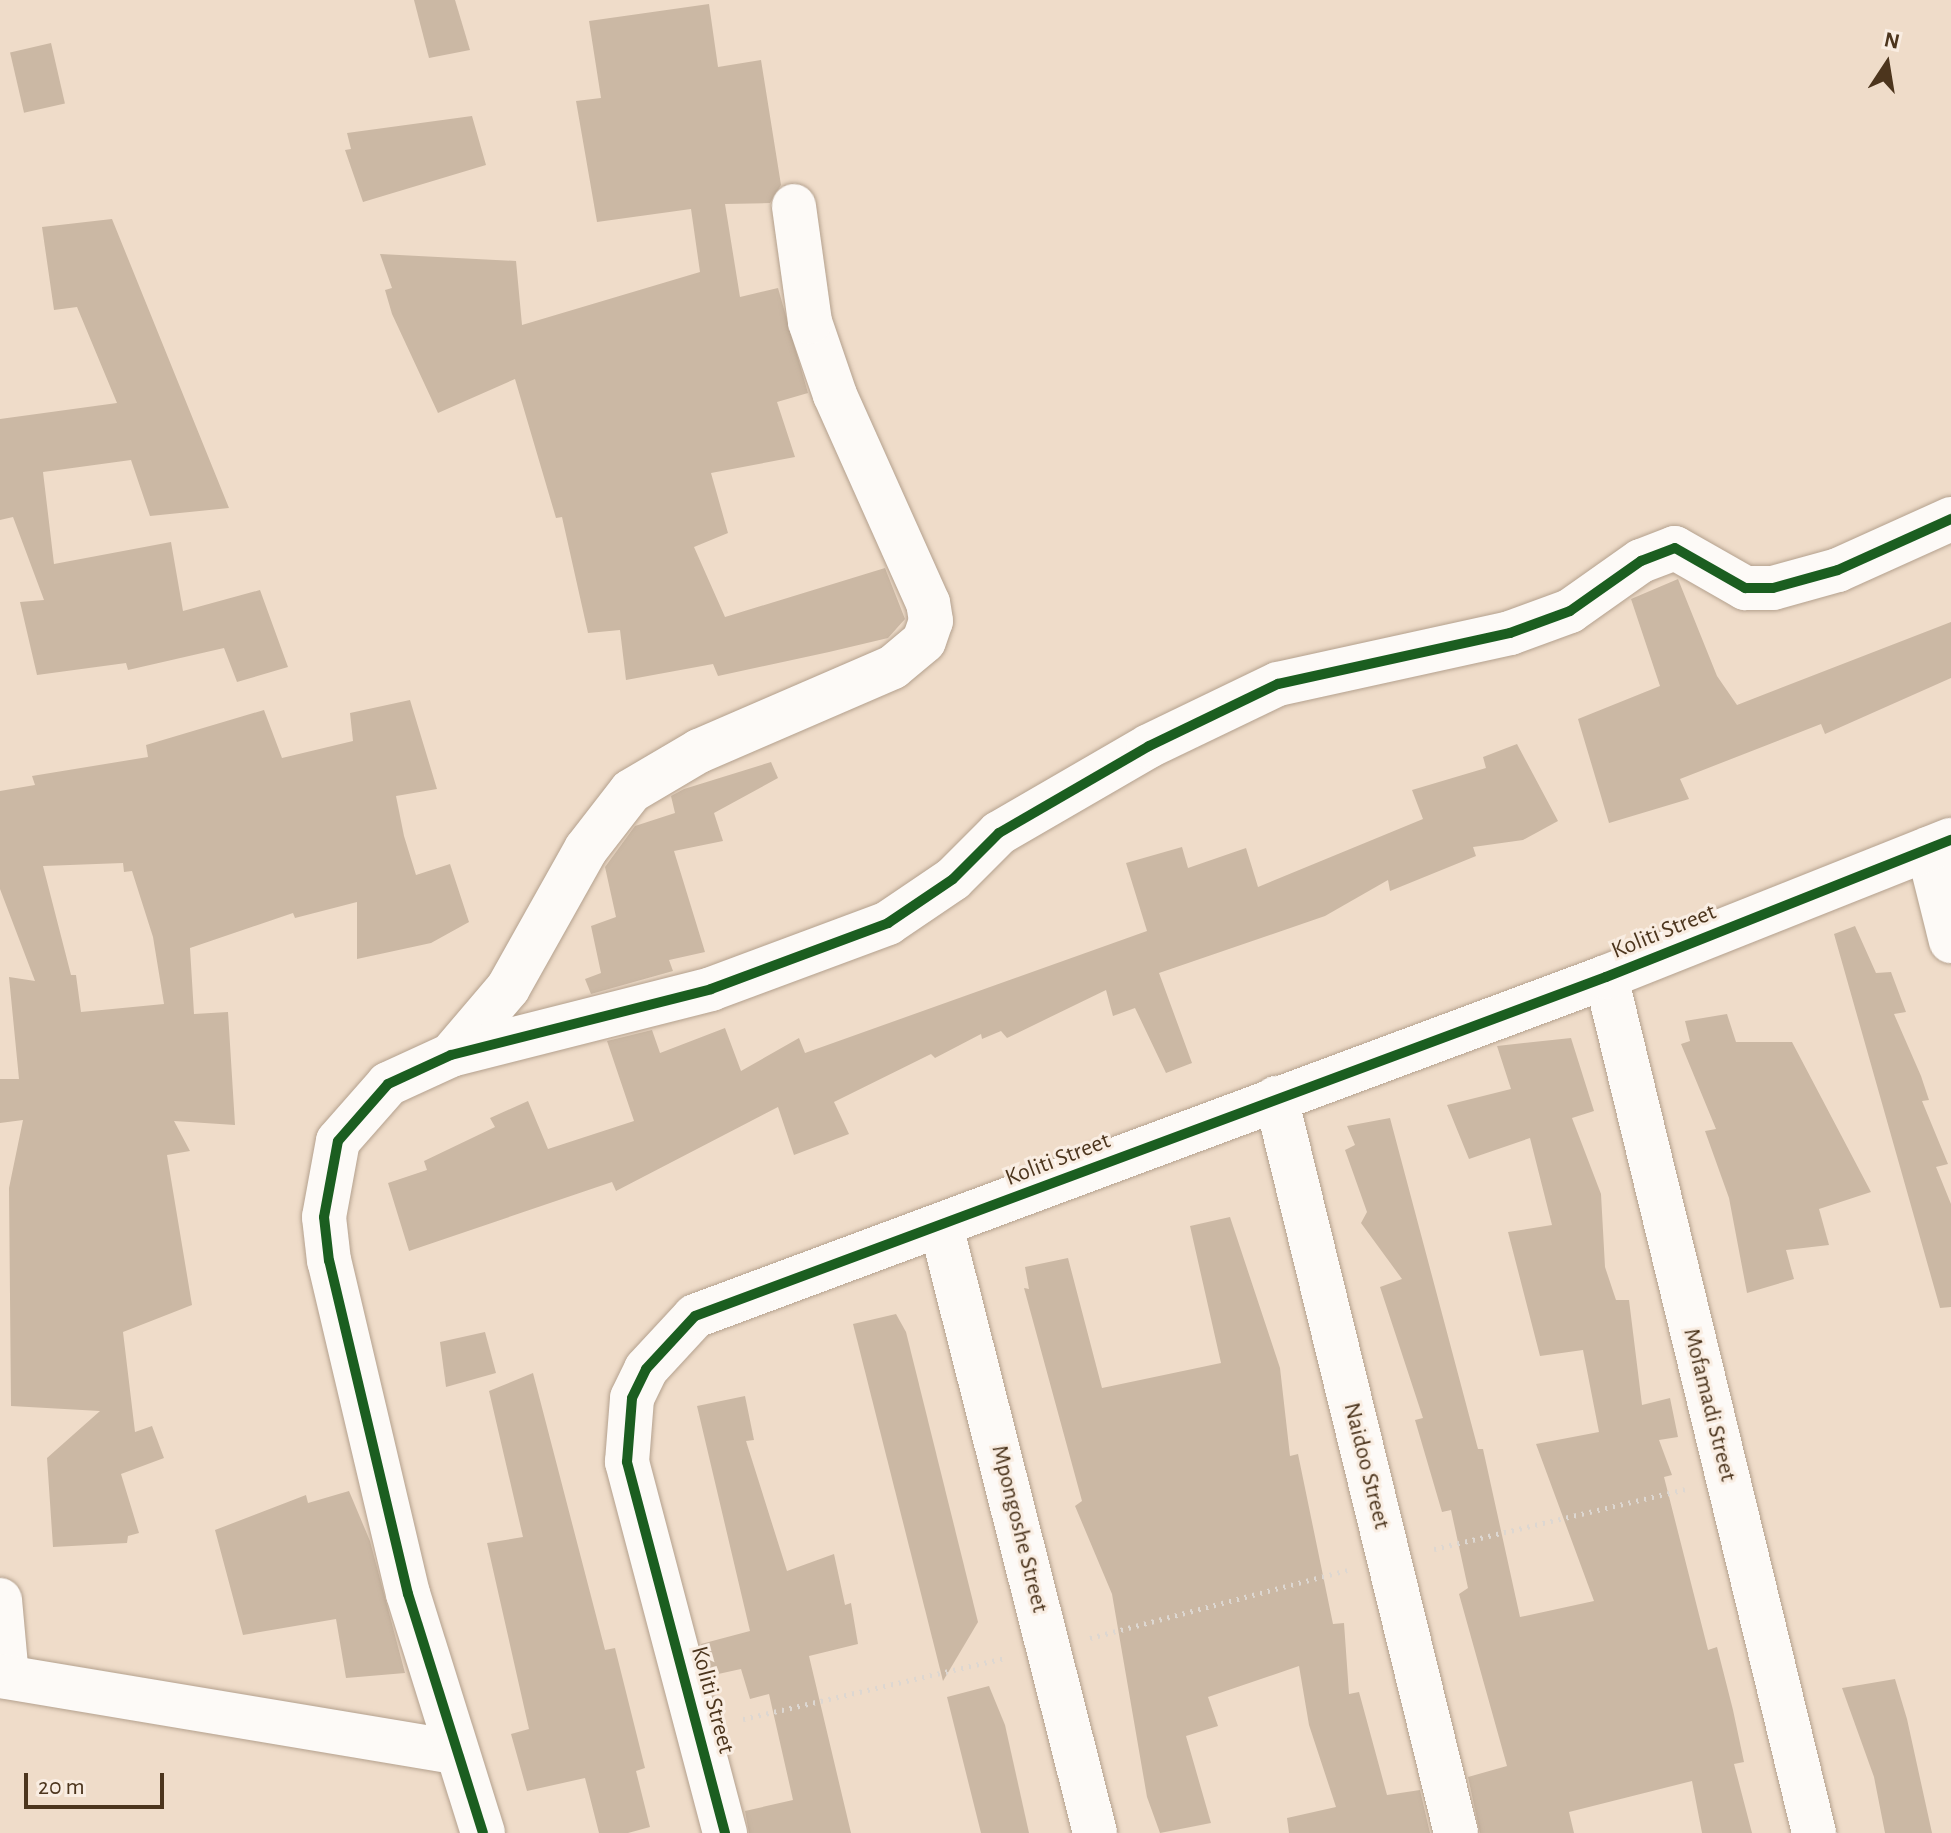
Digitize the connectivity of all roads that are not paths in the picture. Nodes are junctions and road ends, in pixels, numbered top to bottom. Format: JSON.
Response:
{"nodes":[{"id":1,"x":794,"y":206,"type":"dead end"},
{"id":2,"x":1951,"y":519,"type":"edge"},
{"id":3,"x":1940,"y":844,"type":"edge"},
{"id":4,"x":1951,"y":941,"type":"edge"},
{"id":5,"x":1606,"y":977,"type":"junction"},
{"id":6,"x":451,"y":1055,"type":"junction"},
{"id":7,"x":1276,"y":1098,"type":"junction"},
{"id":8,"x":941,"y":1226,"type":"junction"},
{"id":9,"x":0,"y":1600,"type":"edge"},
{"id":10,"x":3,"y":1676,"type":"edge"},
{"id":11,"x":454,"y":1752,"type":"junction"},
{"id":12,"x":483,"y":1833,"type":"edge"},
{"id":13,"x":725,"y":1833,"type":"edge"},
{"id":14,"x":1095,"y":1833,"type":"edge"},
{"id":15,"x":1456,"y":1833,"type":"edge"},
{"id":16,"x":1814,"y":1833,"type":"edge"}],
"edges":[{"from":1,"to":6,"type":"street"},
{"from":2,"to":6,"type":"street"},
{"from":3,"to":4,"type":"street"},
{"from":3,"to":5,"type":"street","name":"Koliti Street"},
{"from":5,"to":7,"type":"street","name":"Koliti Street"},
{"from":5,"to":16,"type":"street","name":"Mofamadi Street"},
{"from":6,"to":11,"type":"street"},
{"from":7,"to":8,"type":"street","name":"Koliti Street"},
{"from":7,"to":15,"type":"street","name":"Naidoo Street"},
{"from":8,"to":13,"type":"street","name":"Koliti Street"},
{"from":8,"to":14,"type":"street","name":"Mpongoshe Street"},
{"from":9,"to":10,"type":"street"},
{"from":10,"to":11,"type":"street"},
{"from":11,"to":12,"type":"street"}]}
